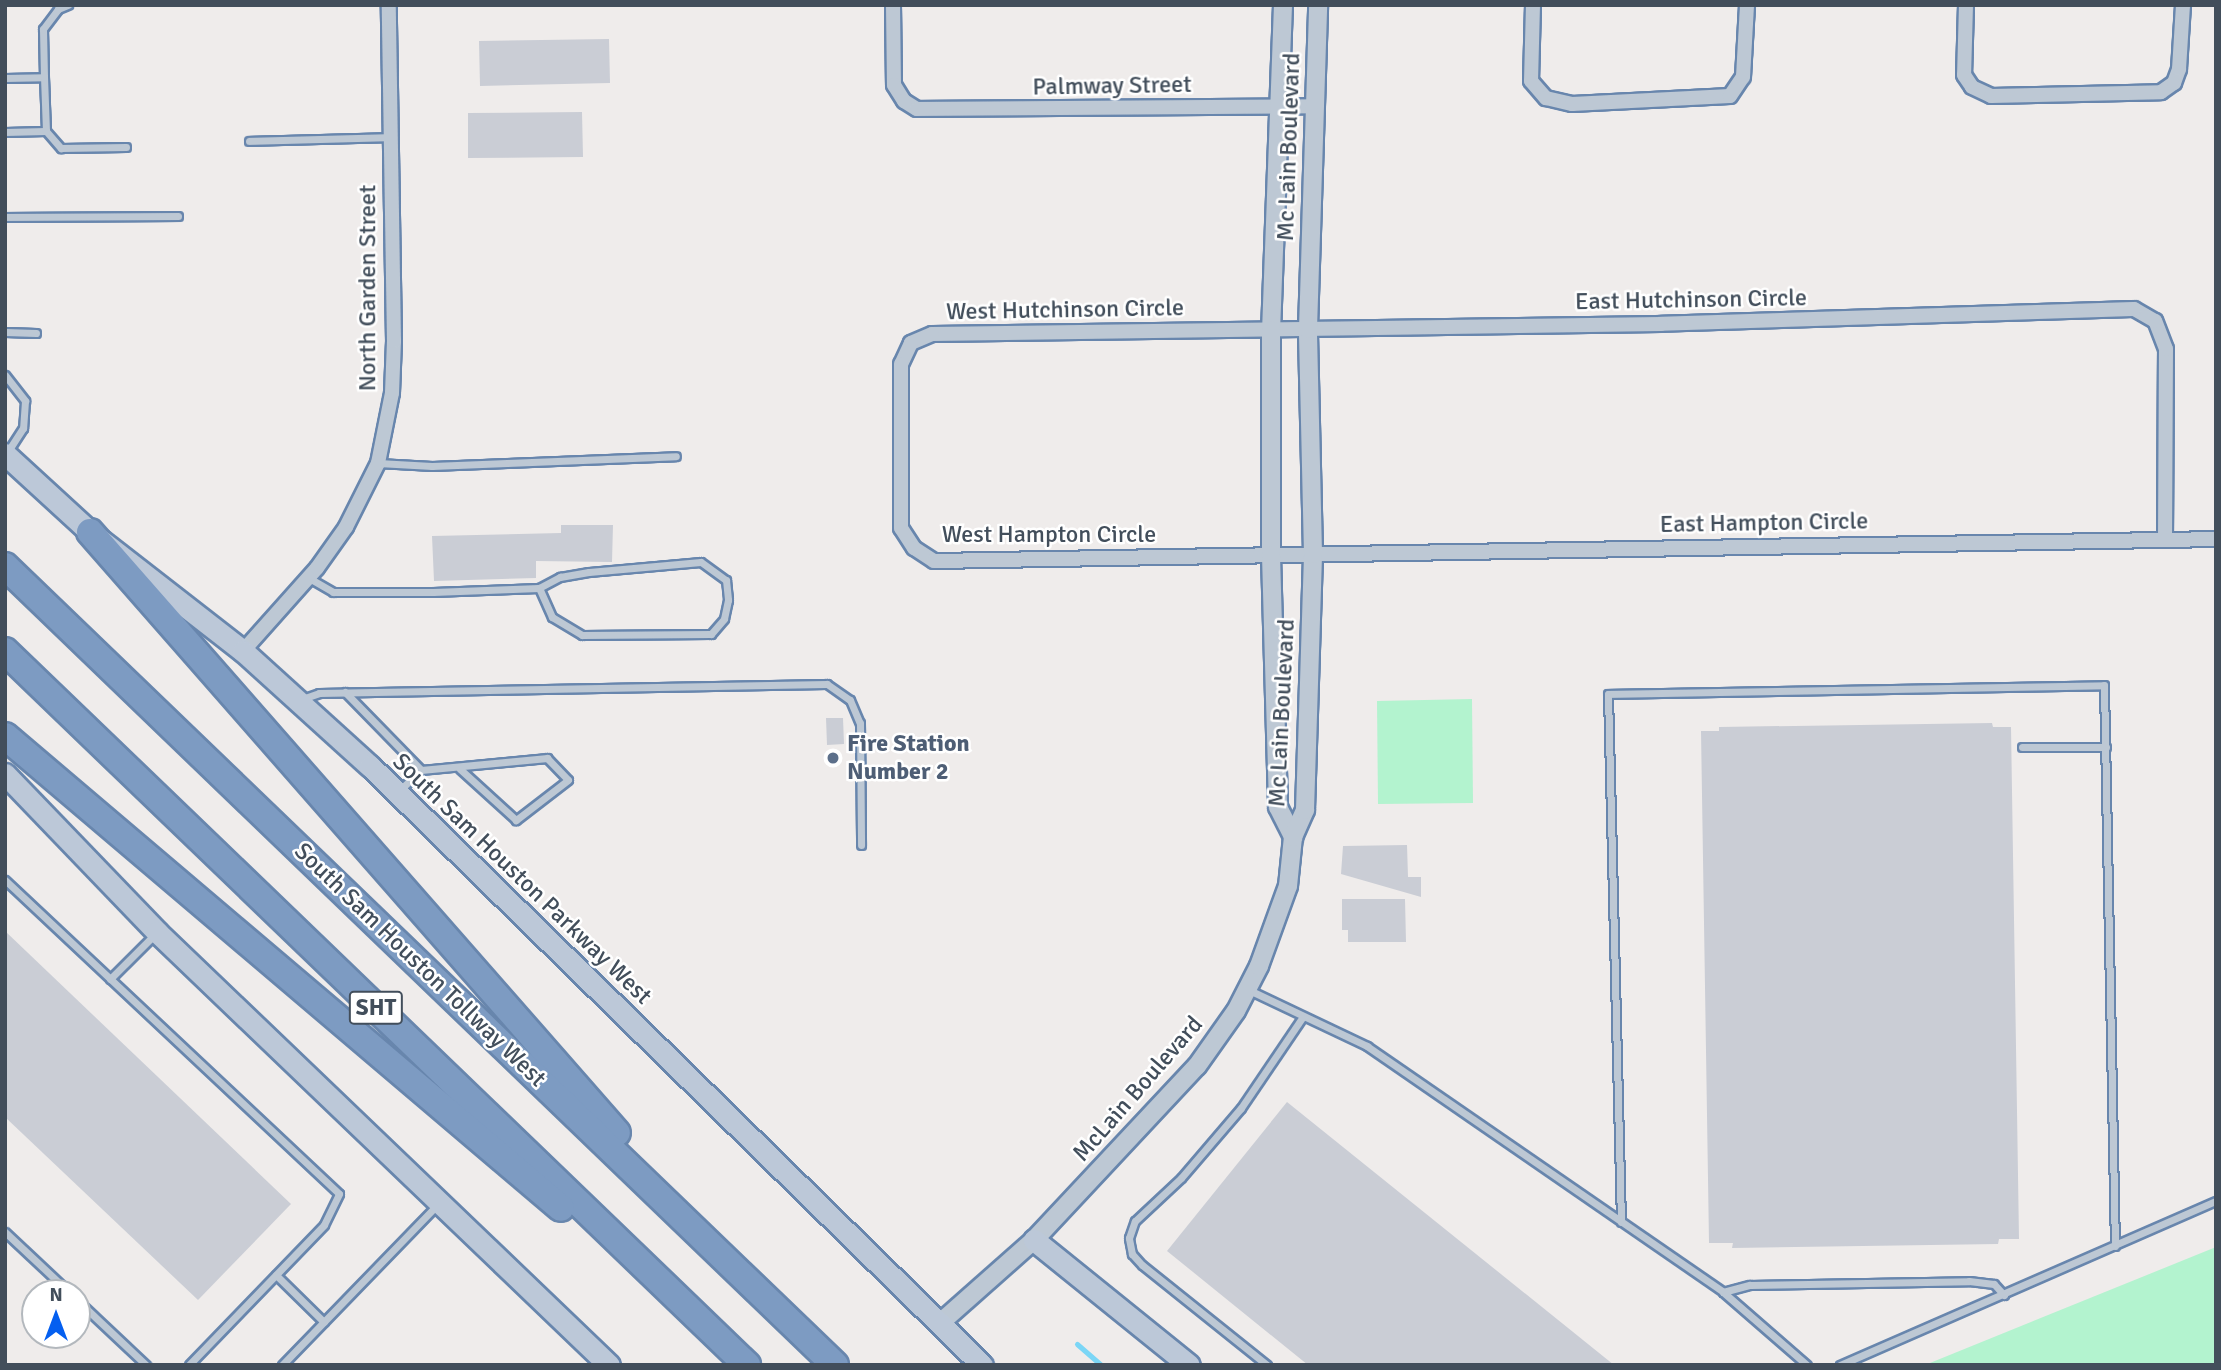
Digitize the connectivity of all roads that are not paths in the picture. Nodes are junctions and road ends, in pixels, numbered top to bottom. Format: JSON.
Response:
{"nodes":[{"id":1,"x":68,"y":5,"type":"edge"},
{"id":2,"x":893,"y":5,"type":"edge"},
{"id":3,"x":1283,"y":5,"type":"edge"},
{"id":4,"x":1318,"y":5,"type":"edge"},
{"id":5,"x":1533,"y":5,"type":"edge"},
{"id":6,"x":1747,"y":5,"type":"edge"},
{"id":7,"x":1965,"y":5,"type":"edge"},
{"id":8,"x":2183,"y":5,"type":"edge"},
{"id":9,"x":385,"y":6,"type":"edge"},
{"id":10,"x":44,"y":77,"type":"junction"},
{"id":11,"x":5,"y":78,"type":"edge"},
{"id":12,"x":1279,"y":106,"type":"junction"},
{"id":13,"x":1314,"y":106,"type":"junction"},
{"id":14,"x":46,"y":131,"type":"junction"},
{"id":15,"x":5,"y":132,"type":"edge"},
{"id":16,"x":391,"y":137,"type":"junction"},
{"id":17,"x":249,"y":141,"type":"dead end"},
{"id":18,"x":126,"y":147,"type":"dead end"},
{"id":19,"x":5,"y":216,"type":"edge"},
{"id":20,"x":178,"y":216,"type":"dead end"},
{"id":21,"x":1308,"y":329,"type":"junction"},
{"id":22,"x":1271,"y":330,"type":"junction"},
{"id":23,"x":5,"y":332,"type":"edge"},
{"id":24,"x":36,"y":333,"type":"dead end"},
{"id":25,"x":5,"y":375,"type":"edge"},
{"id":26,"x":902,"y":427,"type":"joint"},
{"id":27,"x":6,"y":454,"type":"edge"},
{"id":28,"x":676,"y":456,"type":"dead end"},
{"id":29,"x":378,"y":463,"type":"junction"},
{"id":30,"x":90,"y":532,"type":"junction"},
{"id":31,"x":2165,"y":539,"type":"junction"},
{"id":32,"x":2216,"y":539,"type":"edge"},
{"id":33,"x":1312,"y":554,"type":"junction"},
{"id":34,"x":1270,"y":555,"type":"junction"},
{"id":35,"x":5,"y":566,"type":"edge"},
{"id":36,"x":309,"y":577,"type":"junction"},
{"id":37,"x":539,"y":588,"type":"junction"},
{"id":38,"x":5,"y":651,"type":"edge"},
{"id":39,"x":243,"y":651,"type":"junction"},
{"id":40,"x":345,"y":692,"type":"junction"},
{"id":41,"x":298,"y":701,"type":"junction"},
{"id":42,"x":1275,"y":713,"type":"junction"},
{"id":43,"x":1308,"y":713,"type":"junction"},
{"id":44,"x":5,"y":736,"type":"edge"},
{"id":45,"x":2022,"y":747,"type":"dead end"},
{"id":46,"x":2106,"y":747,"type":"junction"},
{"id":47,"x":460,"y":769,"type":"junction"},
{"id":48,"x":421,"y":770,"type":"junction"},
{"id":49,"x":5,"y":774,"type":"edge"},
{"id":50,"x":397,"y":793,"type":"junction"},
{"id":51,"x":1293,"y":837,"type":"junction"},
{"id":52,"x":861,"y":845,"type":"dead end"},
{"id":53,"x":5,"y":880,"type":"edge"},
{"id":54,"x":157,"y":932,"type":"junction"},
{"id":55,"x":110,"y":979,"type":"junction"},
{"id":56,"x":1247,"y":989,"type":"junction"},
{"id":57,"x":1302,"y":1018,"type":"junction"},
{"id":58,"x":2216,"y":1201,"type":"edge"},
{"id":59,"x":439,"y":1203,"type":"junction"},
{"id":60,"x":1621,"y":1222,"type":"junction"},
{"id":61,"x":5,"y":1231,"type":"edge"},
{"id":62,"x":1034,"y":1240,"type":"junction"},
{"id":63,"x":2115,"y":1246,"type":"junction"},
{"id":64,"x":738,"y":1271,"type":"junction"},
{"id":65,"x":276,"y":1275,"type":"junction"},
{"id":66,"x":55,"y":1279,"type":"edge"},
{"id":67,"x":1723,"y":1292,"type":"junction"},
{"id":68,"x":2004,"y":1295,"type":"junction"},
{"id":69,"x":91,"y":1313,"type":"edge"},
{"id":70,"x":324,"y":1322,"type":"junction"},
{"id":71,"x":939,"y":1324,"type":"junction"},
{"id":72,"x":742,"y":1360,"type":"edge"},
{"id":73,"x":146,"y":1365,"type":"edge"},
{"id":74,"x":189,"y":1365,"type":"edge"},
{"id":75,"x":282,"y":1365,"type":"edge"},
{"id":76,"x":609,"y":1365,"type":"edge"},
{"id":77,"x":835,"y":1365,"type":"edge"},
{"id":78,"x":982,"y":1365,"type":"edge"},
{"id":79,"x":1189,"y":1365,"type":"edge"},
{"id":80,"x":1267,"y":1365,"type":"edge"},
{"id":81,"x":1807,"y":1365,"type":"edge"},
{"id":82,"x":1840,"y":1365,"type":"edge"}],
"edges":[{"from":1,"to":10,"type":"lane"},
{"from":2,"to":12,"type":"street","name":"Palmway Street"},
{"from":3,"to":12,"type":"street","name":"Mc Lain Boulevard"},
{"from":4,"to":13,"type":"street","name":"Mc Lain Boulevard"},
{"from":5,"to":6,"type":"street"},
{"from":7,"to":8,"type":"street"},
{"from":9,"to":16,"type":"street","name":"North Garden Street"},
{"from":10,"to":11,"type":"lane"},
{"from":10,"to":14,"type":"lane"},
{"from":12,"to":13,"type":"street","name":"Palmway Street"},
{"from":12,"to":22,"type":"street","name":"Mc Lain Boulevard"},
{"from":13,"to":21,"type":"street","name":"Mc Lain Boulevard"},
{"from":14,"to":15,"type":"lane"},
{"from":14,"to":18,"type":"lane"},
{"from":16,"to":17,"type":"lane"},
{"from":16,"to":29,"type":"street","name":"North Garden Street"},
{"from":19,"to":20,"type":"lane"},
{"from":21,"to":22,"type":"street","name":"West Hutchinson Circle"},
{"from":21,"to":31,"type":"street","name":"East Hutchinson Circle"},
{"from":21,"to":33,"type":"street","name":"Mc Lain Boulevard"},
{"from":22,"to":26,"type":"street","name":"West Hutchinson Circle"},
{"from":22,"to":34,"type":"street","name":"Mc Lain Boulevard"},
{"from":23,"to":24,"type":"lane"},
{"from":25,"to":27,"type":"lane"},
{"from":26,"to":34,"type":"street","name":"West Hampton Circle"},
{"from":27,"to":30,"type":"main road","name":"South Sam Houston Parkway West"},
{"from":28,"to":29,"type":"lane"},
{"from":29,"to":36,"type":"street","name":"North Garden Street"},
{"from":30,"to":39,"type":"main road","name":"South Sam Houston Parkway West"},
{"from":30,"to":64,"type":"highway"},
{"from":31,"to":32,"type":"street","name":"East Hampton Circle"},
{"from":31,"to":33,"type":"street","name":"East Hampton Circle"},
{"from":33,"to":34,"type":"street","name":"West Hampton Circle"},
{"from":33,"to":43,"type":"street","name":"Mc Lain Boulevard"},
{"from":34,"to":42,"type":"street","name":"Mc Lain Boulevard"},
{"from":35,"to":64,"type":"highway","name":"South Sam Houston Tollway West","number":"SHT"},
{"from":36,"to":37,"type":"lane"},
{"from":36,"to":39,"type":"street","name":"North Garden Street"},
{"from":37,"to":37,"type":"lane"},
{"from":38,"to":72,"type":"highway","number":"SHT"},
{"from":39,"to":41,"type":"main road","name":"South Sam Houston Parkway West"},
{"from":40,"to":41,"type":"lane"},
{"from":40,"to":48,"type":"lane"},
{"from":40,"to":52,"type":"lane"},
{"from":41,"to":50,"type":"main road","name":"South Sam Houston Parkway West"},
{"from":42,"to":43,"type":"street"},
{"from":42,"to":51,"type":"street","name":"Mc Lain Boulevard"},
{"from":43,"to":51,"type":"street","name":"Mc Lain Boulevard"},
{"from":44,"to":72,"type":"highway"},
{"from":45,"to":46,"type":"lane"},
{"from":46,"to":60,"type":"lane"},
{"from":46,"to":63,"type":"lane"},
{"from":47,"to":47,"type":"lane"},
{"from":47,"to":48,"type":"lane"},
{"from":48,"to":50,"type":"lane"},
{"from":49,"to":54,"type":"main road"},
{"from":50,"to":71,"type":"main road","name":"South Sam Houston Parkway West"},
{"from":51,"to":56,"type":"street","name":"McLain Boulevard"},
{"from":53,"to":55,"type":"lane"},
{"from":54,"to":55,"type":"lane"},
{"from":54,"to":59,"type":"main road"},
{"from":55,"to":65,"type":"lane"},
{"from":56,"to":57,"type":"lane"},
{"from":56,"to":62,"type":"street","name":"McLain Boulevard"},
{"from":57,"to":60,"type":"lane"},
{"from":57,"to":80,"type":"lane"},
{"from":58,"to":63,"type":"lane"},
{"from":59,"to":70,"type":"lane"},
{"from":59,"to":76,"type":"main road"},
{"from":60,"to":67,"type":"lane"},
{"from":61,"to":66,"type":"lane"},
{"from":62,"to":71,"type":"street","name":"McLain Boulevard"},
{"from":62,"to":79,"type":"main road"},
{"from":63,"to":68,"type":"lane"},
{"from":64,"to":77,"type":"highway","name":"South Sam Houston Tollway West","number":"SHT"},
{"from":65,"to":70,"type":"lane"},
{"from":65,"to":74,"type":"lane"},
{"from":67,"to":68,"type":"lane"},
{"from":67,"to":81,"type":"lane"},
{"from":68,"to":82,"type":"lane"},
{"from":69,"to":73,"type":"lane"},
{"from":70,"to":75,"type":"lane"},
{"from":71,"to":78,"type":"main road","name":"South Sam Houston Parkway West"}]}
